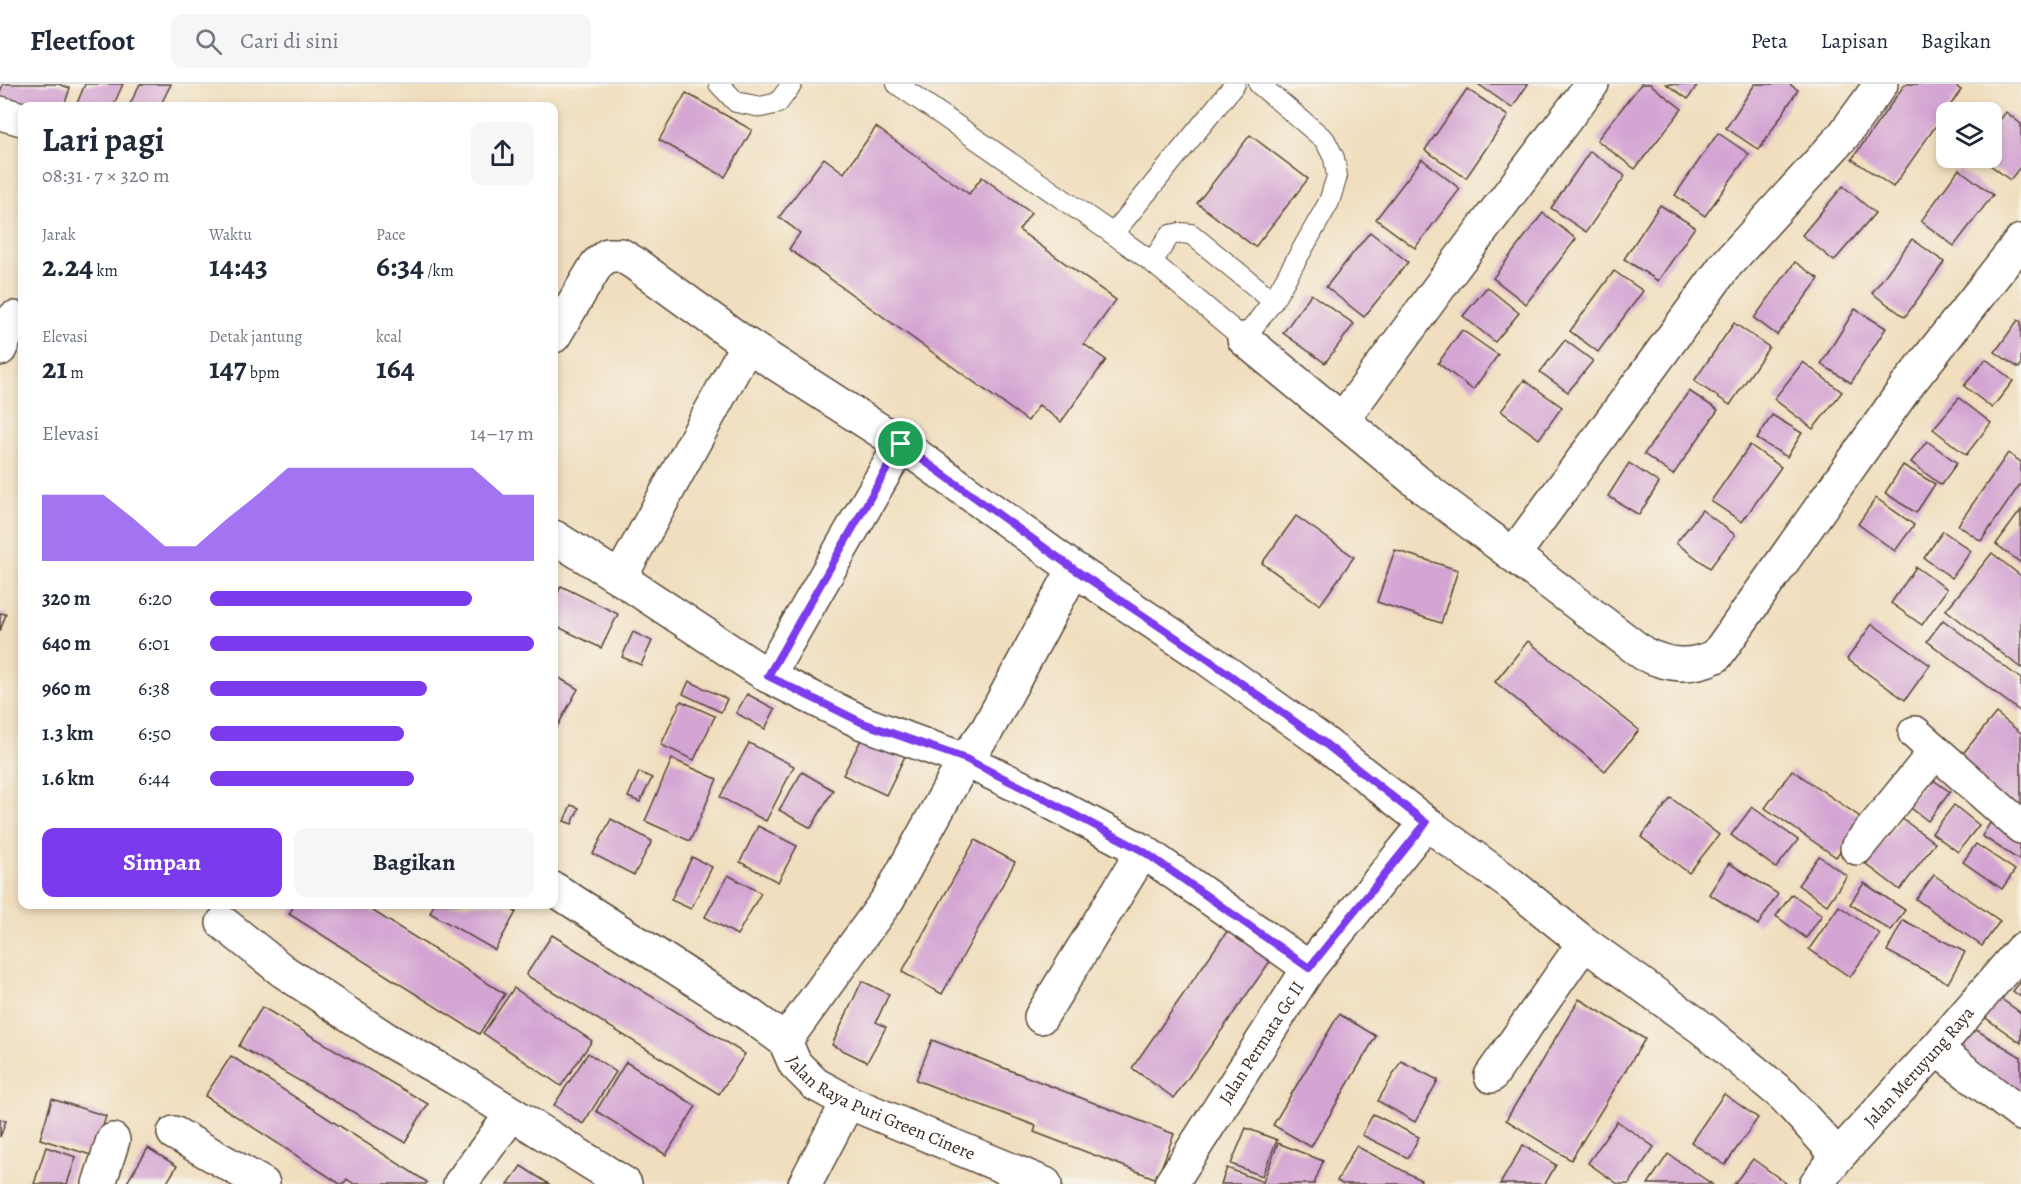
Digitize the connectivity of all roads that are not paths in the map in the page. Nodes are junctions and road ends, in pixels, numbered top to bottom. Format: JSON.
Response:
{"nodes":[{"id":1,"x":719,"y":84,"type":"edge"},
{"id":2,"x":792,"y":84,"type":"edge"},
{"id":3,"x":897,"y":84,"type":"edge"},
{"id":4,"x":1234,"y":84,"type":"edge"},
{"id":5,"x":1259,"y":84,"type":"edge"},
{"id":6,"x":1592,"y":84,"type":"edge"},
{"id":7,"x":1881,"y":84,"type":"edge"},
{"id":8,"x":0,"y":113,"type":"edge"},
{"id":9,"x":18,"y":118,"type":"edge"},
{"id":10,"x":1113,"y":234,"type":"junction"},
{"id":11,"x":2021,"y":241,"type":"edge"},
{"id":12,"x":1152,"y":262,"type":"junction"},
{"id":13,"x":1273,"y":302,"type":"junction"},
{"id":14,"x":12,"y":316,"type":"edge"},
{"id":15,"x":558,"y":329,"type":"edge"},
{"id":16,"x":1244,"y":339,"type":"junction"},
{"id":17,"x":747,"y":345,"type":"junction"},
{"id":18,"x":0,"y":349,"type":"edge"},
{"id":19,"x":1343,"y":419,"type":"junction"},
{"id":20,"x":901,"y":444,"type":"junction"},
{"id":21,"x":558,"y":539,"type":"edge"},
{"id":22,"x":1514,"y":555,"type":"junction"},
{"id":23,"x":1074,"y":569,"type":"junction"},
{"id":24,"x":620,"y":578,"type":"junction"},
{"id":25,"x":768,"y":676,"type":"junction"},
{"id":26,"x":966,"y":759,"type":"junction"},
{"id":27,"x":1426,"y":823,"type":"junction"},
{"id":28,"x":2021,"y":827,"type":"edge"},
{"id":29,"x":1857,"y":848,"type":"dead end"},
{"id":30,"x":1143,"y":851,"type":"junction"},
{"id":31,"x":558,"y":892,"type":"edge"},
{"id":32,"x":223,"y":923,"type":"dead end"},
{"id":33,"x":1584,"y":943,"type":"junction"},
{"id":34,"x":2021,"y":950,"type":"edge"},
{"id":35,"x":1309,"y":968,"type":"junction"},
{"id":36,"x":1041,"y":1017,"type":"dead end"},
{"id":37,"x":784,"y":1041,"type":"junction"},
{"id":38,"x":1935,"y":1049,"type":"junction"},
{"id":39,"x":1491,"y":1076,"type":"dead end"},
{"id":40,"x":848,"y":1102,"type":"junction"},
{"id":41,"x":512,"y":1114,"type":"junction"},
{"id":42,"x":2021,"y":1114,"type":"edge"},
{"id":43,"x":174,"y":1133,"type":"dead end"},
{"id":44,"x":113,"y":1140,"type":"dead end"},
{"id":45,"x":1838,"y":1156,"type":"junction"},
{"id":46,"x":99,"y":1184,"type":"edge"},
{"id":47,"x":262,"y":1184,"type":"edge"},
{"id":48,"x":460,"y":1184,"type":"edge"},
{"id":49,"x":625,"y":1184,"type":"edge"},
{"id":50,"x":805,"y":1184,"type":"edge"},
{"id":51,"x":1045,"y":1184,"type":"edge"},
{"id":52,"x":1171,"y":1184,"type":"edge"},
{"id":53,"x":1816,"y":1184,"type":"edge"}],
"edges":[{"from":1,"to":2,"type":"lane"},
{"from":3,"to":10,"type":"lane"},
{"from":4,"to":10,"type":"lane"},
{"from":5,"to":13,"type":"lane"},
{"from":6,"to":19,"type":"street"},
{"from":7,"to":22,"type":"street"},
{"from":8,"to":9,"type":"street"},
{"from":10,"to":12,"type":"lane"},
{"from":11,"to":22,"type":"street"},
{"from":12,"to":13,"type":"lane"},
{"from":12,"to":16,"type":"lane"},
{"from":13,"to":16,"type":"lane"},
{"from":14,"to":18,"type":"street"},
{"from":15,"to":17,"type":"street"},
{"from":16,"to":19,"type":"street"},
{"from":17,"to":20,"type":"street"},
{"from":17,"to":24,"type":"street"},
{"from":19,"to":22,"type":"street"},
{"from":20,"to":23,"type":"street"},
{"from":20,"to":25,"type":"street"},
{"from":21,"to":24,"type":"street"},
{"from":23,"to":26,"type":"street"},
{"from":23,"to":27,"type":"street"},
{"from":24,"to":25,"type":"street"},
{"from":25,"to":26,"type":"street"},
{"from":26,"to":30,"type":"street"},
{"from":26,"to":37,"type":"street"},
{"from":27,"to":33,"type":"street"},
{"from":27,"to":35,"type":"street","name":"Jalan Permata Gc II"},
{"from":28,"to":29,"type":"street"},
{"from":30,"to":35,"type":"street"},
{"from":30,"to":36,"type":"street"},
{"from":31,"to":37,"type":"street","name":"Jalan Raya Puri Green Cinere"},
{"from":32,"to":41,"type":"street"},
{"from":33,"to":39,"type":"street"},
{"from":33,"to":45,"type":"street"},
{"from":34,"to":38,"type":"street","name":"Jalan Meruyung Raya"},
{"from":35,"to":52,"type":"street","name":"Jalan Permata Gc II"},
{"from":37,"to":40,"type":"street","name":"Jalan Raya Puri Green Cinere"},
{"from":38,"to":42,"type":"street"},
{"from":38,"to":45,"type":"street","name":"Jalan Meruyung Raya"},
{"from":40,"to":50,"type":"street"},
{"from":40,"to":51,"type":"street","name":"Jalan Raya Puri Green Cinere"},
{"from":41,"to":48,"type":"street"},
{"from":41,"to":49,"type":"street"},
{"from":43,"to":47,"type":"street"},
{"from":44,"to":46,"type":"street"},
{"from":45,"to":53,"type":"street","name":"Jalan Meruyung Raya"}]}
